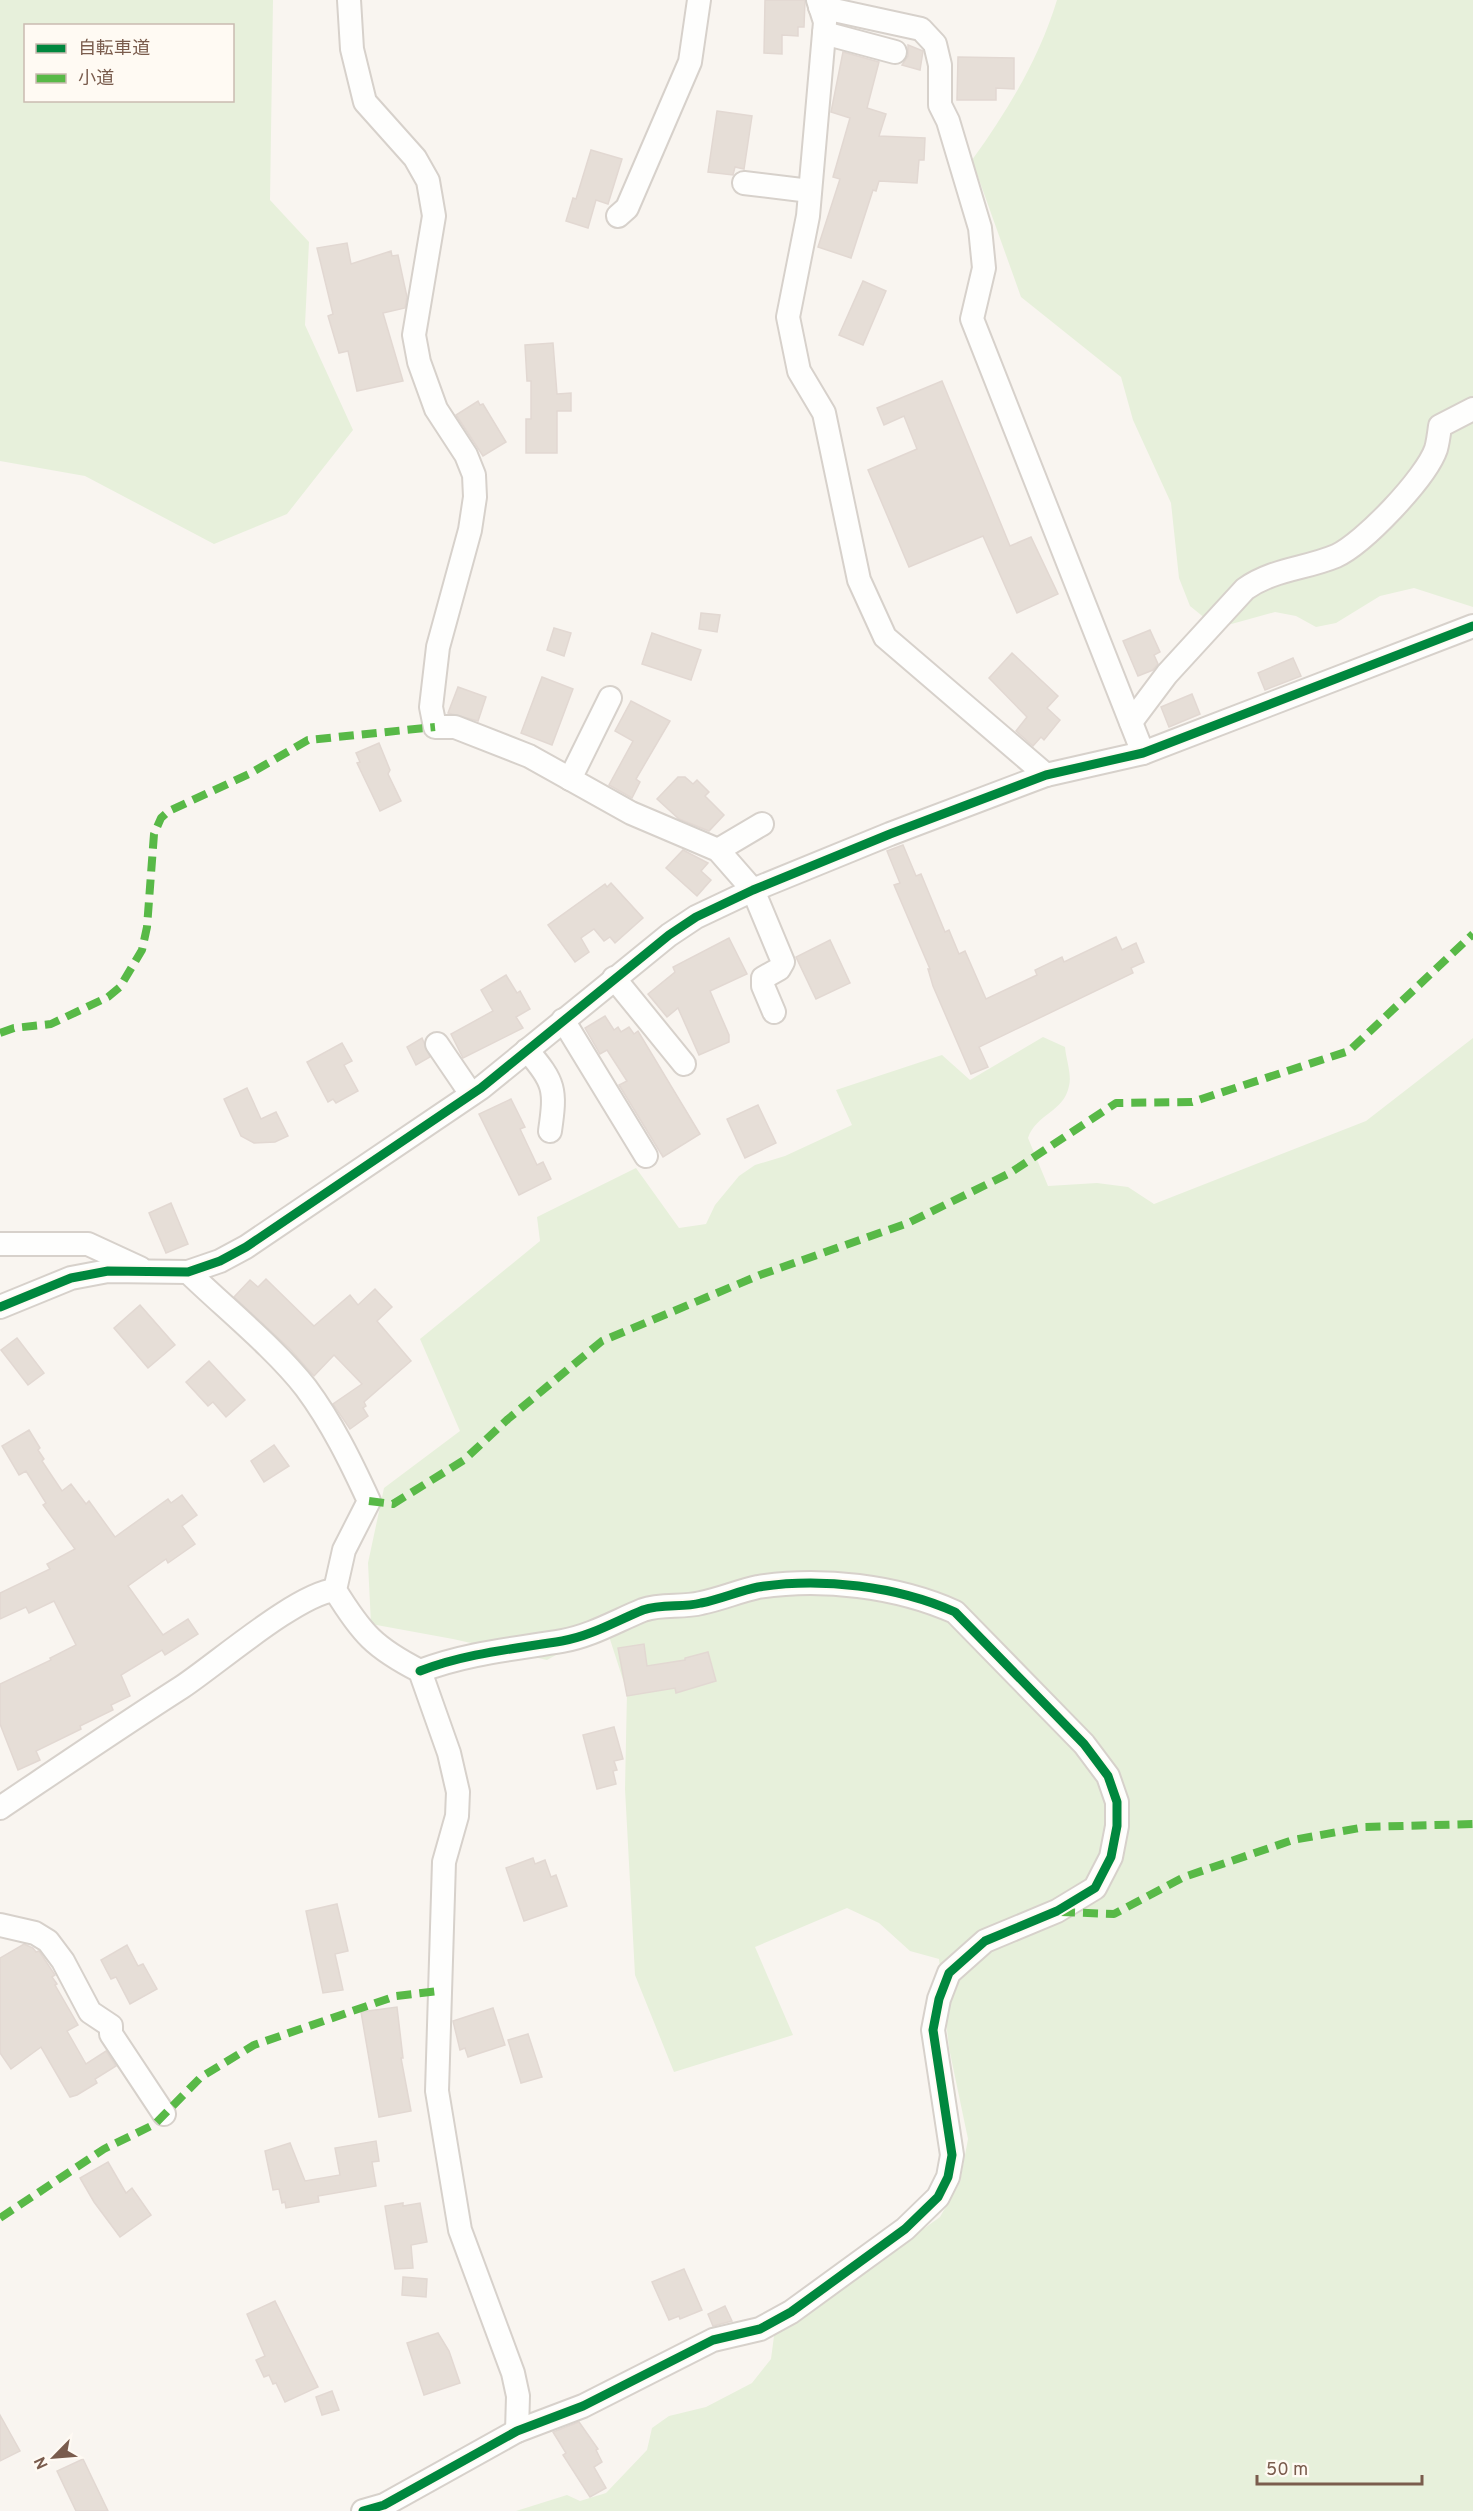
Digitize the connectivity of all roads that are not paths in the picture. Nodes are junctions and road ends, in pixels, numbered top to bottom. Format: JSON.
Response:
{"nodes":[{"id":1,"x":349,"y":0,"type":"edge"},
{"id":2,"x":699,"y":0,"type":"edge"},
{"id":3,"x":819,"y":4,"type":"edge"},
{"id":4,"x":824,"y":33,"type":"junction"},
{"id":5,"x":895,"y":51,"type":"dead end"},
{"id":6,"x":744,"y":183,"type":"dead end"},
{"id":7,"x":810,"y":191,"type":"junction"},
{"id":8,"x":618,"y":216,"type":"dead end"},
{"id":9,"x":1473,"y":409,"type":"edge"},
{"id":10,"x":1473,"y":626,"type":"edge"},
{"id":11,"x":610,"y":698,"type":"dead end"},
{"id":12,"x":1131,"y":722,"type":"junction"},
{"id":13,"x":1143,"y":753,"type":"junction"},
{"id":14,"x":1046,"y":775,"type":"junction"},
{"id":15,"x":570,"y":779,"type":"junction"},
{"id":16,"x":762,"y":824,"type":"dead end"},
{"id":17,"x":718,"y":850,"type":"junction"},
{"id":18,"x":753,"y":890,"type":"junction"},
{"id":19,"x":614,"y":978,"type":"junction"},
{"id":20,"x":774,"y":1012,"type":"dead end"},
{"id":21,"x":563,"y":1020,"type":"junction"},
{"id":22,"x":437,"y":1044,"type":"dead end"},
{"id":23,"x":527,"y":1050,"type":"junction"},
{"id":24,"x":684,"y":1064,"type":"dead end"},
{"id":25,"x":471,"y":1094,"type":"junction"},
{"id":26,"x":550,"y":1131,"type":"dead end"},
{"id":27,"x":646,"y":1156,"type":"dead end"},
{"id":28,"x":0,"y":1244,"type":"edge"},
{"id":29,"x":144,"y":1270,"type":"junction"},
{"id":30,"x":188,"y":1272,"type":"junction"},
{"id":31,"x":0,"y":1307,"type":"edge"},
{"id":32,"x":335,"y":1590,"type":"junction"},
{"id":33,"x":420,"y":1671,"type":"junction"},
{"id":34,"x":0,"y":1808,"type":"edge"},
{"id":35,"x":0,"y":1925,"type":"edge"},
{"id":36,"x":165,"y":2114,"type":"dead end"},
{"id":37,"x":517,"y":2431,"type":"junction"},
{"id":38,"x":363,"y":2511,"type":"edge"}],
"edges":[{"from":1,"to":15,"type":"street"},
{"from":2,"to":8,"type":"street"},
{"from":3,"to":4,"type":"street"},
{"from":3,"to":12,"type":"street"},
{"from":4,"to":5,"type":"street"},
{"from":4,"to":7,"type":"street"},
{"from":6,"to":7,"type":"street"},
{"from":7,"to":14,"type":"street"},
{"from":9,"to":12,"type":"street"},
{"from":10,"to":13,"type":"street"},
{"from":11,"to":15,"type":"street"},
{"from":12,"to":13,"type":"street"},
{"from":13,"to":14,"type":"street"},
{"from":14,"to":18,"type":"street"},
{"from":15,"to":17,"type":"street"},
{"from":16,"to":17,"type":"street"},
{"from":17,"to":18,"type":"street"},
{"from":18,"to":19,"type":"street"},
{"from":18,"to":20,"type":"street"},
{"from":19,"to":21,"type":"street"},
{"from":19,"to":24,"type":"street"},
{"from":21,"to":23,"type":"street"},
{"from":21,"to":27,"type":"street"},
{"from":22,"to":25,"type":"street"},
{"from":23,"to":25,"type":"street"},
{"from":23,"to":26,"type":"street"},
{"from":25,"to":30,"type":"street"},
{"from":28,"to":29,"type":"street"},
{"from":29,"to":30,"type":"street"},
{"from":29,"to":31,"type":"street"},
{"from":30,"to":32,"type":"street"},
{"from":32,"to":33,"type":"street"},
{"from":32,"to":34,"type":"street"},
{"from":33,"to":37,"type":"street"},
{"from":33,"to":37,"type":"street"},
{"from":35,"to":36,"type":"street"},
{"from":37,"to":38,"type":"street"}]}
